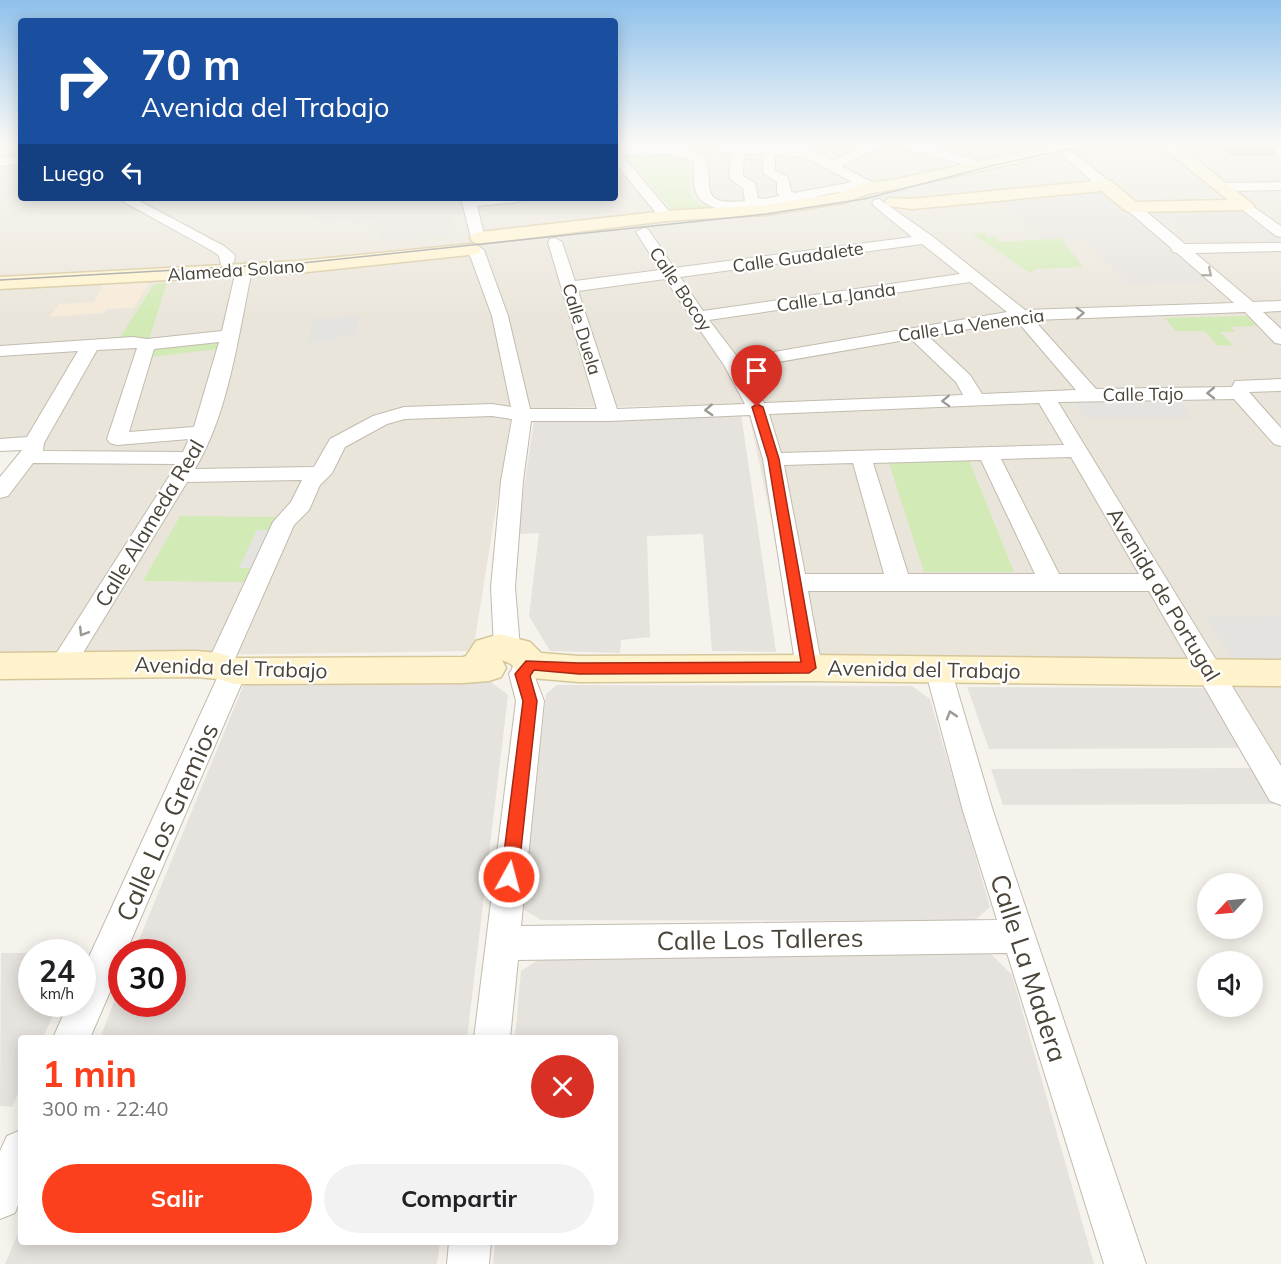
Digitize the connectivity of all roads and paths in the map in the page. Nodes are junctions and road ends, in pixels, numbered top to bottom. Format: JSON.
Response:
{"nodes":[{"id":1,"x":131,"y":202,"type":"edge"},
{"id":2,"x":468,"y":202,"type":"edge"},
{"id":3,"x":655,"y":202,"type":"edge"},
{"id":4,"x":710,"y":202,"type":"edge"},
{"id":5,"x":758,"y":202,"type":"edge"},
{"id":6,"x":768,"y":202,"type":"edge"},
{"id":7,"x":818,"y":202,"type":"edge"},
{"id":8,"x":822,"y":202,"type":"edge"},
{"id":9,"x":885,"y":202,"type":"edge"},
{"id":10,"x":905,"y":202,"type":"edge"},
{"id":11,"x":932,"y":202,"type":"edge"},
{"id":12,"x":1126,"y":202,"type":"edge"},
{"id":13,"x":1241,"y":202,"type":"edge"},
{"id":14,"x":761,"y":203,"type":"junction"},
{"id":15,"x":1245,"y":205,"type":"junction"},
{"id":16,"x":1132,"y":207,"type":"junction"},
{"id":17,"x":666,"y":216,"type":"junction"},
{"id":18,"x":643,"y":232,"type":"junction"},
{"id":19,"x":1281,"y":233,"type":"edge"},
{"id":20,"x":927,"y":239,"type":"junction"},
{"id":21,"x":555,"y":242,"type":"junction"},
{"id":22,"x":476,"y":244,"type":"junction"},
{"id":23,"x":1281,"y":247,"type":"edge"},
{"id":24,"x":1178,"y":249,"type":"junction"},
{"id":25,"x":235,"y":266,"type":"junction"},
{"id":26,"x":0,"y":273,"type":"edge"},
{"id":27,"x":670,"y":274,"type":"junction"},
{"id":28,"x":973,"y":277,"type":"junction"},
{"id":29,"x":0,"y":283,"type":"edge"},
{"id":30,"x":570,"y":287,"type":"junction"},
{"id":31,"x":1248,"y":306,"type":"junction"},
{"id":32,"x":1281,"y":306,"type":"edge"},
{"id":33,"x":1021,"y":315,"type":"junction"},
{"id":34,"x":698,"y":317,"type":"junction"},
{"id":35,"x":915,"y":333,"type":"junction"},
{"id":36,"x":229,"y":336,"type":"junction"},
{"id":37,"x":1281,"y":339,"type":"edge"},
{"id":38,"x":147,"y":344,"type":"junction"},
{"id":39,"x":90,"y":346,"type":"junction"},
{"id":40,"x":0,"y":351,"type":"edge"},
{"id":41,"x":733,"y":364,"type":"junction"},
{"id":42,"x":1281,"y":385,"type":"edge"},
{"id":43,"x":1239,"y":393,"type":"junction"},
{"id":44,"x":1090,"y":394,"type":"junction"},
{"id":45,"x":1047,"y":398,"type":"junction"},
{"id":46,"x":976,"y":400,"type":"junction"},
{"id":47,"x":757,"y":407,"type":"junction"},
{"id":48,"x":522,"y":415,"type":"junction"},
{"id":49,"x":609,"y":415,"type":"junction"},
{"id":50,"x":203,"y":432,"type":"junction"},
{"id":51,"x":1281,"y":440,"type":"edge"},
{"id":52,"x":0,"y":445,"type":"edge"},
{"id":53,"x":31,"y":450,"type":"junction"},
{"id":54,"x":1079,"y":450,"type":"junction"},
{"id":55,"x":988,"y":453,"type":"junction"},
{"id":56,"x":861,"y":456,"type":"junction"},
{"id":57,"x":773,"y":459,"type":"junction"},
{"id":58,"x":186,"y":467,"type":"junction"},
{"id":59,"x":321,"y":473,"type":"junction"},
{"id":60,"x":0,"y":491,"type":"edge"},
{"id":61,"x":793,"y":582,"type":"junction"},
{"id":62,"x":898,"y":582,"type":"junction"},
{"id":63,"x":1051,"y":583,"type":"junction"},
{"id":64,"x":1157,"y":583,"type":"junction"},
{"id":65,"x":63,"y":664,"type":"junction"},
{"id":66,"x":499,"y":664,"type":"junction"},
{"id":67,"x":0,"y":666,"type":"edge"},
{"id":68,"x":809,"y":668,"type":"junction"},
{"id":69,"x":226,"y":669,"type":"junction"},
{"id":70,"x":938,"y":669,"type":"junction"},
{"id":71,"x":1211,"y":673,"type":"junction"},
{"id":72,"x":1281,"y":673,"type":"edge"},
{"id":73,"x":1281,"y":792,"type":"edge"},
{"id":74,"x":1018,"y":936,"type":"junction"},
{"id":75,"x":501,"y":943,"type":"junction"},
{"id":76,"x":72,"y":1035,"type":"edge"},
{"id":77,"x":492,"y":1035,"type":"edge"},
{"id":78,"x":18,"y":1157,"type":"edge"},
{"id":79,"x":0,"y":1198,"type":"edge"},
{"id":80,"x":470,"y":1245,"type":"edge"},
{"id":81,"x":468,"y":1264,"type":"edge"},
{"id":82,"x":1125,"y":1264,"type":"edge"}],
"edges":[{"from":1,"to":25,"type":"street"},
{"from":2,"to":22,"type":"street"},
{"from":3,"to":17,"type":"street"},
{"from":4,"to":14,"type":"street"},
{"from":5,"to":14,"type":"street"},
{"from":6,"to":14,"type":"street"},
{"from":7,"to":17,"type":"main road","name":"Alameda Solano"},
{"from":8,"to":18,"type":"main road","name":"Alameda Solano"},
{"from":9,"to":20,"type":"street"},
{"from":10,"to":11,"type":"main road"},
{"from":12,"to":16,"type":"main road"},
{"from":13,"to":15,"type":"main road"},
{"from":15,"to":16,"type":"main road"},
{"from":15,"to":19,"type":"street"},
{"from":16,"to":24,"type":"street"},
{"from":17,"to":22,"type":"main road","name":"Alameda Solano"},
{"from":18,"to":21,"type":"main road","name":"Alameda Solano"},
{"from":18,"to":27,"type":"street","name":"Calle Bocoy"},
{"from":20,"to":27,"type":"street","name":"Calle Guadalete"},
{"from":20,"to":28,"type":"street"},
{"from":21,"to":22,"type":"main road","name":"Alameda Solano"},
{"from":21,"to":30,"type":"street","name":"Calle Duela"},
{"from":22,"to":25,"type":"main road","name":"Alameda Solano"},
{"from":22,"to":48,"type":"street"},
{"from":23,"to":24,"type":"street"},
{"from":24,"to":31,"type":"street","one_way":true},
{"from":25,"to":26,"type":"main road","name":"Alameda Solano"},
{"from":25,"to":29,"type":"main road","name":"Alameda Solano"},
{"from":25,"to":36,"type":"street","name":"Calle Alameda Real"},
{"from":27,"to":30,"type":"street","name":"Calle Guadalete"},
{"from":27,"to":34,"type":"street","name":"Calle Bocoy"},
{"from":28,"to":33,"type":"street"},
{"from":28,"to":34,"type":"street","name":"Calle La Janda"},
{"from":30,"to":49,"type":"street","name":"Calle Duela"},
{"from":31,"to":32,"type":"street","name":"Calle La Venencia"},
{"from":33,"to":31,"type":"street","name":"Calle La Venencia","one_way":true},
{"from":31,"to":37,"type":"street"},
{"from":33,"to":35,"type":"street","name":"Calle La Venencia"},
{"from":33,"to":44,"type":"street"},
{"from":34,"to":41,"type":"street","name":"Calle Bocoy"},
{"from":35,"to":41,"type":"street","name":"Calle La Venencia"},
{"from":35,"to":46,"type":"street"},
{"from":36,"to":38,"type":"street"},
{"from":36,"to":50,"type":"street","name":"Calle Alameda Real"},
{"from":38,"to":39,"type":"street"},
{"from":38,"to":50,"type":"street"},
{"from":39,"to":40,"type":"street"},
{"from":39,"to":53,"type":"street"},
{"from":41,"to":47,"type":"street","name":"Calle Bocoy"},
{"from":42,"to":43,"type":"street","name":"Calle Tajo"},
{"from":43,"to":44,"type":"street","name":"Calle Tajo","one_way":true},
{"from":43,"to":51,"type":"street"},
{"from":44,"to":45,"type":"street","name":"Calle Tajo"},
{"from":45,"to":46,"type":"street","name":"Calle Tajo"},
{"from":45,"to":54,"type":"street","name":"Avenida de Portugal"},
{"from":46,"to":47,"type":"street","name":"Calle Tajo","one_way":true},
{"from":47,"to":49,"type":"street","name":"Calle Tajo","one_way":true},
{"from":47,"to":57,"type":"street","name":"Calle Bocoy"},
{"from":48,"to":49,"type":"street","name":"Calle Tajo"},
{"from":48,"to":59,"type":"street","name":"Calle Los Gremios"},
{"from":48,"to":66,"type":"street"},
{"from":50,"to":58,"type":"street","name":"Calle Alameda Real"},
{"from":52,"to":53,"type":"street"},
{"from":53,"to":58,"type":"street"},
{"from":53,"to":60,"type":"street"},
{"from":54,"to":55,"type":"street"},
{"from":54,"to":64,"type":"street","name":"Avenida de Portugal"},
{"from":55,"to":56,"type":"street"},
{"from":55,"to":63,"type":"street"},
{"from":56,"to":57,"type":"street"},
{"from":56,"to":62,"type":"street"},
{"from":57,"to":61,"type":"street","name":"Calle Bocoy"},
{"from":58,"to":59,"type":"street"},
{"from":58,"to":65,"type":"street","name":"Calle Alameda Real","one_way":true},
{"from":59,"to":69,"type":"street","name":"Calle Los Gremios"},
{"from":61,"to":62,"type":"street"},
{"from":61,"to":68,"type":"street","name":"Calle Bocoy"},
{"from":62,"to":63,"type":"street"},
{"from":63,"to":64,"type":"street"},
{"from":64,"to":71,"type":"street","name":"Avenida de Portugal"},
{"from":65,"to":67,"type":"main road","name":"Avenida del Trabajo"},
{"from":65,"to":69,"type":"main road","name":"Avenida del Trabajo"},
{"from":66,"to":68,"type":"main road","name":"Avenida del Trabajo"},
{"from":66,"to":69,"type":"main road","name":"Avenida del Trabajo"},
{"from":66,"to":75,"type":"street"},
{"from":68,"to":70,"type":"main road","name":"Avenida del Trabajo"},
{"from":69,"to":76,"type":"street","name":"Calle Los Gremios"},
{"from":70,"to":71,"type":"main road","name":"Avenida del Trabajo"},
{"from":74,"to":70,"type":"street","name":"Calle La Madera","one_way":true},
{"from":71,"to":72,"type":"main road","name":"Avenida del Trabajo"},
{"from":71,"to":73,"type":"street","name":"Avenida de Portugal"},
{"from":74,"to":75,"type":"street","name":"Calle Los Talleres"},
{"from":74,"to":82,"type":"street","name":"Calle La Madera"},
{"from":75,"to":77,"type":"street"},
{"from":78,"to":79,"type":"street"},
{"from":80,"to":81,"type":"street"}]}
